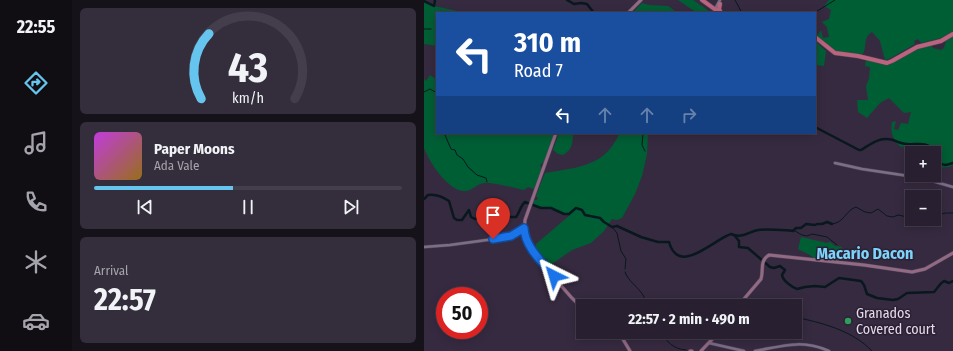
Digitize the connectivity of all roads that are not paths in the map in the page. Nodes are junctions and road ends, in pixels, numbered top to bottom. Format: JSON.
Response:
{"nodes":[{"id":1,"x":642,"y":0,"type":"edge"},
{"id":2,"x":702,"y":0,"type":"edge"},
{"id":3,"x":720,"y":2,"type":"edge"},
{"id":4,"x":717,"y":10,"type":"edge"},
{"id":5,"x":629,"y":12,"type":"edge"},
{"id":6,"x":632,"y":12,"type":"edge"},
{"id":7,"x":953,"y":34,"type":"edge"},
{"id":8,"x":816,"y":39,"type":"edge"},
{"id":9,"x":557,"y":134,"type":"edge"},
{"id":10,"x":557,"y":134,"type":"edge"},
{"id":11,"x":836,"y":163,"type":"dead end"},
{"id":12,"x":953,"y":187,"type":"edge"},
{"id":13,"x":532,"y":200,"type":"junction"},
{"id":14,"x":524,"y":229,"type":"junction"},
{"id":15,"x":424,"y":246,"type":"edge"},
{"id":16,"x":953,"y":254,"type":"edge"},
{"id":17,"x":744,"y":299,"type":"edge"},
{"id":18,"x":576,"y":302,"type":"edge"},
{"id":19,"x":623,"y":339,"type":"edge"},
{"id":20,"x":713,"y":339,"type":"edge"},
{"id":21,"x":709,"y":343,"type":"junction"},
{"id":22,"x":630,"y":351,"type":"edge"},
{"id":23,"x":701,"y":351,"type":"edge"},
{"id":24,"x":744,"y":351,"type":"edge"},
{"id":25,"x":755,"y":351,"type":"edge"},
{"id":26,"x":829,"y":351,"type":"edge"}],
"edges":[{"from":1,"to":5,"type":"main road"},
{"from":1,"to":6,"type":"main road"},
{"from":2,"to":4,"type":"highway"},
{"from":3,"to":4,"type":"highway"},
{"from":3,"to":4,"type":"highway"},
{"from":7,"to":8,"type":"highway"},
{"from":9,"to":13,"type":"main road"},
{"from":10,"to":13,"type":"main road"},
{"from":11,"to":12,"type":"street"},
{"from":13,"to":14,"type":"main road"},
{"from":14,"to":15,"type":"street"},
{"from":14,"to":18,"type":"main road"},
{"from":16,"to":17,"type":"main road"},
{"from":19,"to":22,"type":"main road"},
{"from":20,"to":21,"type":"main road"},
{"from":21,"to":23,"type":"main road"},
{"from":21,"to":24,"type":"street"},
{"from":25,"to":26,"type":"street"}]}
